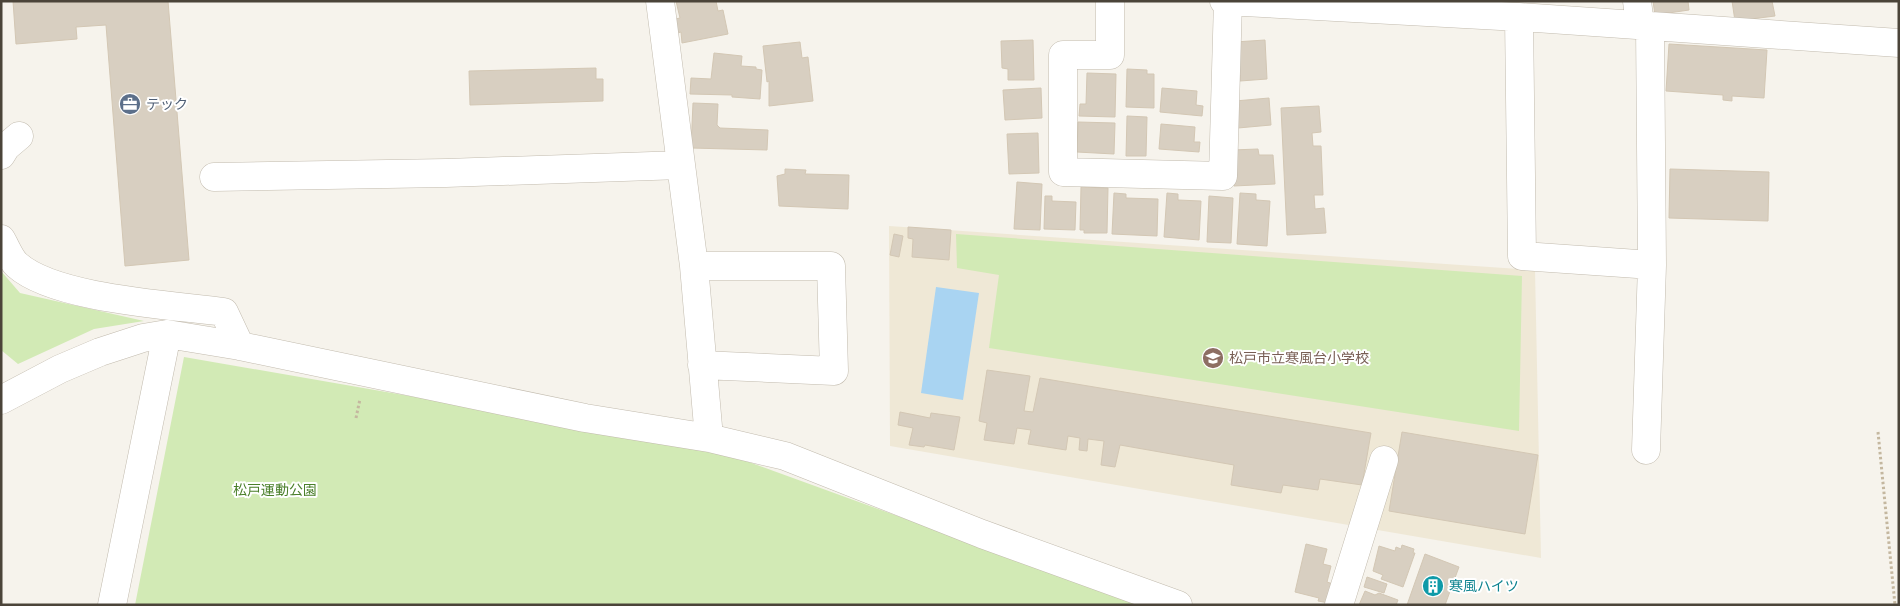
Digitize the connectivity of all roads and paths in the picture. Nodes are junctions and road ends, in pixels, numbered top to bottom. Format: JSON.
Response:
{"nodes":[{"id":1,"x":660,"y":1,"type":"edge"},
{"id":2,"x":1110,"y":1,"type":"edge"},
{"id":3,"x":1224,"y":1,"type":"edge"},
{"id":4,"x":1228,"y":1,"type":"edge"},
{"id":5,"x":1519,"y":17,"type":"junction"},
{"id":6,"x":1642,"y":17,"type":"edge"},
{"id":7,"x":1899,"y":43,"type":"edge"},
{"id":8,"x":681,"y":166,"type":"junction"},
{"id":9,"x":214,"y":177,"type":"dead end"},
{"id":10,"x":1,"y":239,"type":"edge"},
{"id":11,"x":1652,"y":265,"type":"junction"},
{"id":12,"x":694,"y":266,"type":"junction"},
{"id":13,"x":167,"y":334,"type":"junction"},
{"id":14,"x":240,"y":346,"type":"junction"},
{"id":15,"x":702,"y":365,"type":"junction"},
{"id":16,"x":2,"y":398,"type":"edge"},
{"id":17,"x":1878,"y":432,"type":"dead end"},
{"id":18,"x":710,"y":438,"type":"junction"},
{"id":19,"x":1646,"y":450,"type":"dead end"},
{"id":20,"x":1384,"y":460,"type":"dead end"},
{"id":21,"x":112,"y":605,"type":"edge"},
{"id":22,"x":1178,"y":605,"type":"edge"},
{"id":23,"x":1339,"y":605,"type":"edge"},
{"id":24,"x":1896,"y":605,"type":"edge"}],
"edges":[{"from":1,"to":8,"type":"street"},
{"from":2,"to":4,"type":"street"},
{"from":3,"to":4,"type":"street"},
{"from":4,"to":5,"type":"street"},
{"from":5,"to":6,"type":"street"},
{"from":5,"to":11,"type":"street"},
{"from":6,"to":7,"type":"street"},
{"from":6,"to":11,"type":"street"},
{"from":8,"to":9,"type":"street"},
{"from":8,"to":12,"type":"street"},
{"from":10,"to":14,"type":"street"},
{"from":11,"to":19,"type":"street"},
{"from":12,"to":15,"type":"street"},
{"from":12,"to":15,"type":"street"},
{"from":13,"to":14,"type":"street"},
{"from":13,"to":16,"type":"street"},
{"from":13,"to":21,"type":"street"},
{"from":14,"to":18,"type":"street"},
{"from":15,"to":18,"type":"street"},
{"from":17,"to":24,"type":"path"},
{"from":18,"to":22,"type":"street"},
{"from":20,"to":23,"type":"street"}]}
